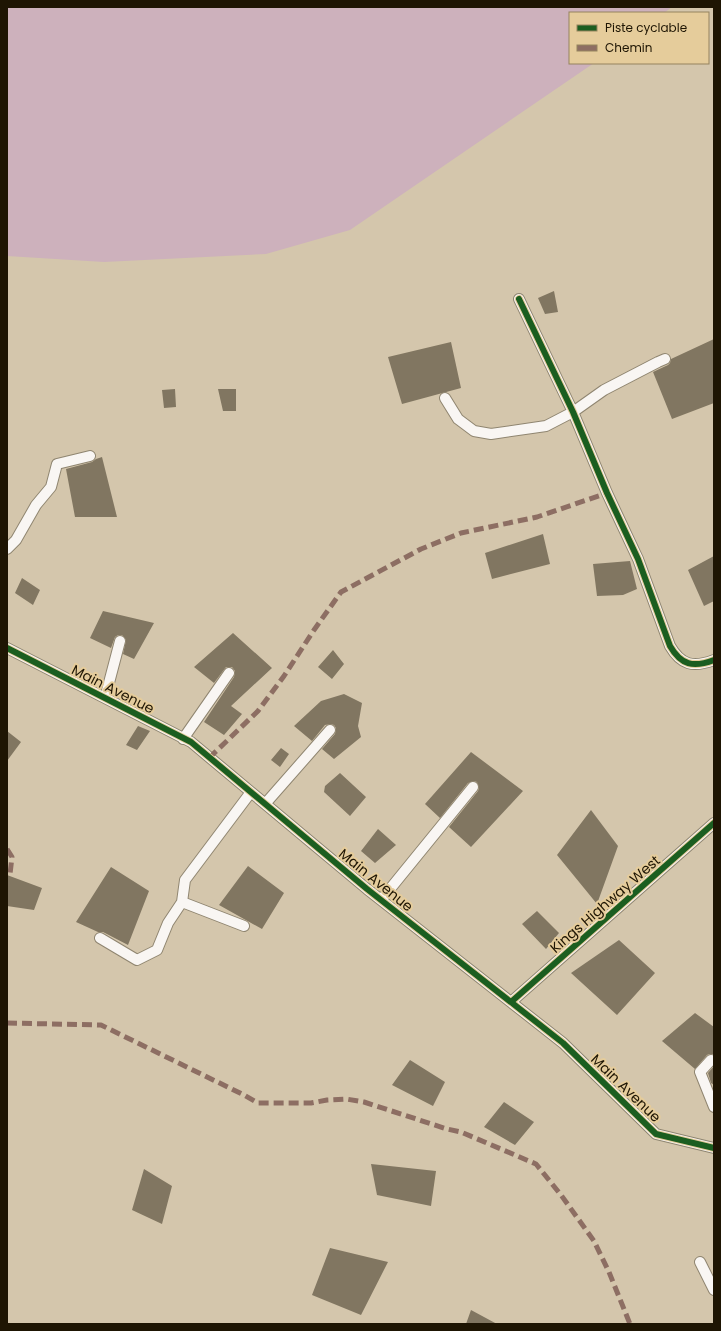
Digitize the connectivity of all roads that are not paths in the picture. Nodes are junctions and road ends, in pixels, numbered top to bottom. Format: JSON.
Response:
{"nodes":[{"id":1,"x":519,"y":299,"type":"dead end"},
{"id":2,"x":665,"y":359,"type":"dead end"},
{"id":3,"x":446,"y":398,"type":"dead end"},
{"id":4,"x":573,"y":412,"type":"junction"},
{"id":5,"x":90,"y":456,"type":"dead end"},
{"id":6,"x":7,"y":549,"type":"edge"},
{"id":7,"x":120,"y":641,"type":"dead end"},
{"id":8,"x":7,"y":648,"type":"edge"},
{"id":9,"x":714,"y":660,"type":"edge"},
{"id":10,"x":229,"y":673,"type":"dead end"},
{"id":11,"x":105,"y":698,"type":"junction"},
{"id":12,"x":330,"y":730,"type":"dead end"},
{"id":13,"x":183,"y":738,"type":"junction"},
{"id":14,"x":473,"y":787,"type":"dead end"},
{"id":15,"x":251,"y":792,"type":"junction"},
{"id":16,"x":265,"y":804,"type":"junction"},
{"id":17,"x":714,"y":823,"type":"edge"},
{"id":18,"x":381,"y":900,"type":"junction"},
{"id":19,"x":182,"y":902,"type":"junction"},
{"id":20,"x":244,"y":926,"type":"dead end"},
{"id":21,"x":100,"y":938,"type":"dead end"},
{"id":22,"x":511,"y":1002,"type":"junction"},
{"id":23,"x":711,"y":1060,"type":"dead end"},
{"id":24,"x":714,"y":1106,"type":"edge"},
{"id":25,"x":714,"y":1148,"type":"edge"},
{"id":26,"x":700,"y":1262,"type":"dead end"},
{"id":27,"x":714,"y":1290,"type":"edge"}],
"edges":[{"from":1,"to":4,"type":"street"},
{"from":2,"to":4,"type":"street"},
{"from":3,"to":4,"type":"street"},
{"from":4,"to":9,"type":"street"},
{"from":5,"to":6,"type":"street"},
{"from":7,"to":11,"type":"street"},
{"from":8,"to":11,"type":"street","name":"Main Avenue"},
{"from":10,"to":13,"type":"street"},
{"from":11,"to":13,"type":"street","name":"Main Avenue"},
{"from":12,"to":16,"type":"street"},
{"from":13,"to":15,"type":"street","name":"Main Avenue"},
{"from":14,"to":18,"type":"street"},
{"from":15,"to":16,"type":"street","name":"Main Avenue"},
{"from":15,"to":19,"type":"street"},
{"from":16,"to":18,"type":"street","name":"Main Avenue"},
{"from":17,"to":22,"type":"street","name":"Kings Highway West"},
{"from":18,"to":22,"type":"street","name":"Main Avenue"},
{"from":19,"to":20,"type":"street"},
{"from":19,"to":21,"type":"street"},
{"from":22,"to":25,"type":"street","name":"Main Avenue"},
{"from":23,"to":24,"type":"street"},
{"from":26,"to":27,"type":"street"}]}
